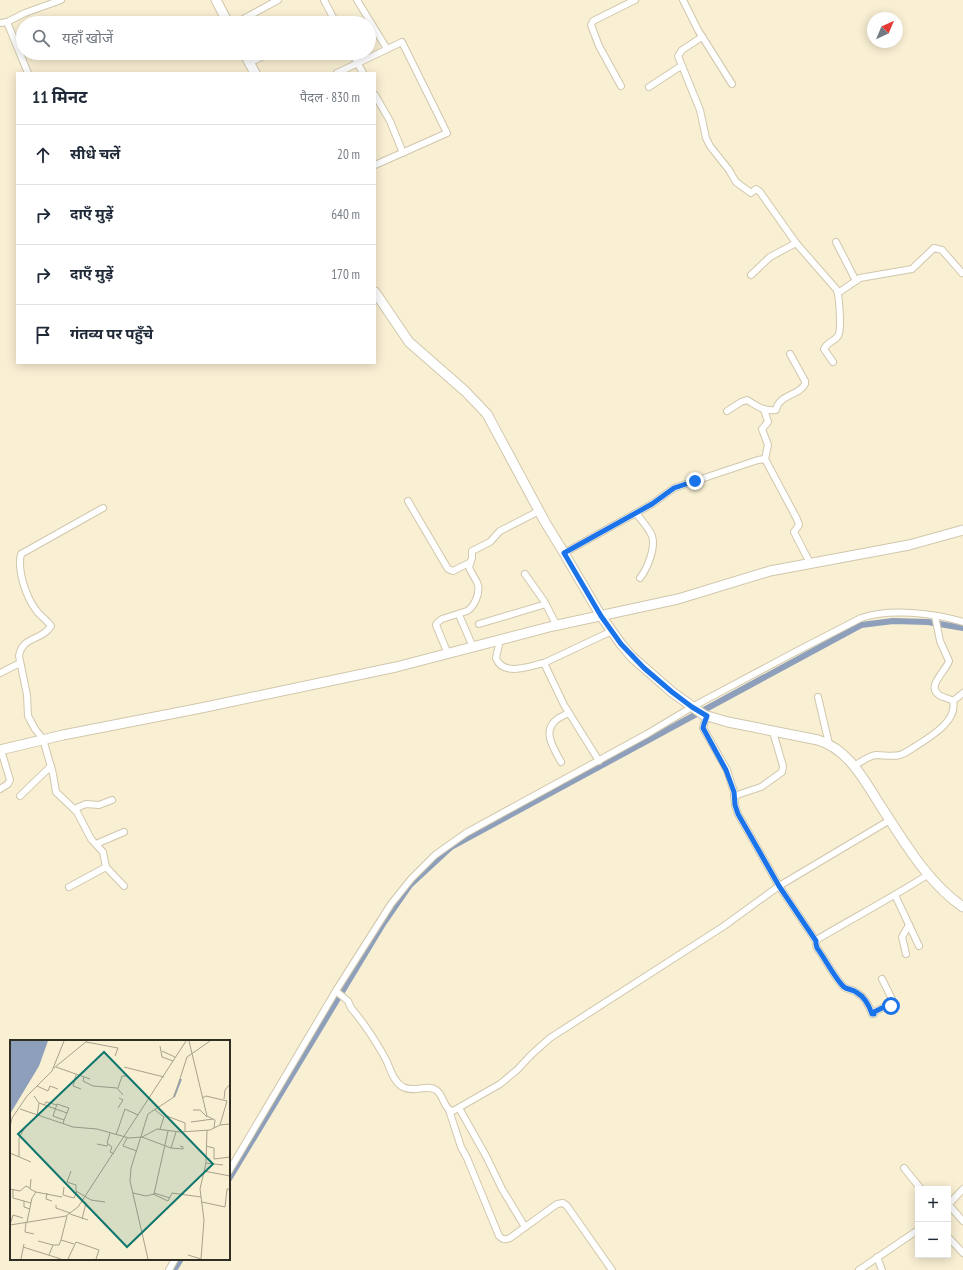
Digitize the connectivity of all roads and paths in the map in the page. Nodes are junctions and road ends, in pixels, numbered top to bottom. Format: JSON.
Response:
{"nodes":[{"id":1,"x":61,"y":0,"type":"edge"},
{"id":2,"x":216,"y":0,"type":"edge"},
{"id":3,"x":278,"y":0,"type":"edge"},
{"id":4,"x":324,"y":0,"type":"edge"},
{"id":5,"x":357,"y":0,"type":"edge"},
{"id":6,"x":635,"y":0,"type":"edge"},
{"id":7,"x":683,"y":0,"type":"edge"},
{"id":8,"x":19,"y":16,"type":"edge"},
{"id":9,"x":224,"y":16,"type":"edge"},
{"id":10,"x":249,"y":16,"type":"edge"},
{"id":11,"x":332,"y":16,"type":"edge"},
{"id":12,"x":367,"y":16,"type":"edge"},
{"id":13,"x":16,"y":18,"type":"edge"},
{"id":14,"x":7,"y":22,"type":"junction"},
{"id":15,"x":0,"y":23,"type":"edge"},
{"id":16,"x":376,"y":31,"type":"edge"},
{"id":17,"x":702,"y":37,"type":"junction"},
{"id":18,"x":16,"y":44,"type":"edge"},
{"id":19,"x":387,"y":49,"type":"junction"},
{"id":20,"x":376,"y":54,"type":"edge"},
{"id":21,"x":23,"y":60,"type":"edge"},
{"id":22,"x":248,"y":60,"type":"edge"},
{"id":23,"x":255,"y":60,"type":"edge"},
{"id":24,"x":356,"y":60,"type":"edge"},
{"id":25,"x":363,"y":60,"type":"edge"},
{"id":26,"x":249,"y":63,"type":"junction"},
{"id":27,"x":357,"y":63,"type":"junction"},
{"id":28,"x":681,"y":66,"type":"junction"},
{"id":29,"x":28,"y":72,"type":"edge"},
{"id":30,"x":254,"y":72,"type":"edge"},
{"id":31,"x":339,"y":72,"type":"edge"},
{"id":32,"x":362,"y":72,"type":"edge"},
{"id":33,"x":732,"y":84,"type":"dead end"},
{"id":34,"x":621,"y":86,"type":"dead end"},
{"id":35,"x":649,"y":87,"type":"dead end"},
{"id":36,"x":376,"y":97,"type":"edge"},
{"id":37,"x":402,"y":153,"type":"junction"},
{"id":38,"x":376,"y":166,"type":"edge"},
{"id":39,"x":836,"y":242,"type":"dead end"},
{"id":40,"x":796,"y":243,"type":"junction"},
{"id":41,"x":962,"y":273,"type":"edge"},
{"id":42,"x":751,"y":275,"type":"dead end"},
{"id":43,"x":856,"y":280,"type":"junction"},
{"id":44,"x":376,"y":293,"type":"edge"},
{"id":45,"x":838,"y":293,"type":"junction"},
{"id":46,"x":790,"y":354,"type":"dead end"},
{"id":47,"x":833,"y":362,"type":"dead end"},
{"id":48,"x":764,"y":409,"type":"junction"},
{"id":49,"x":727,"y":411,"type":"dead end"},
{"id":50,"x":765,"y":459,"type":"junction"},
{"id":51,"x":408,"y":501,"type":"dead end"},
{"id":52,"x":103,"y":508,"type":"dead end"},
{"id":53,"x":539,"y":511,"type":"junction"},
{"id":54,"x":636,"y":513,"type":"junction"},
{"id":55,"x":963,"y":530,"type":"edge"},
{"id":56,"x":564,"y":553,"type":"junction"},
{"id":57,"x":469,"y":563,"type":"junction"},
{"id":58,"x":810,"y":563,"type":"junction"},
{"id":59,"x":525,"y":574,"type":"dead end"},
{"id":60,"x":640,"y":578,"type":"dead end"},
{"id":61,"x":546,"y":604,"type":"junction"},
{"id":62,"x":459,"y":615,"type":"junction"},
{"id":63,"x":601,"y":616,"type":"junction"},
{"id":64,"x":936,"y":618,"type":"junction"},
{"id":65,"x":963,"y":622,"type":"edge"},
{"id":66,"x":479,"y":624,"type":"dead end"},
{"id":67,"x":557,"y":626,"type":"junction"},
{"id":68,"x":612,"y":631,"type":"junction"},
{"id":69,"x":500,"y":640,"type":"junction"},
{"id":70,"x":473,"y":647,"type":"junction"},
{"id":71,"x":448,"y":654,"type":"junction"},
{"id":72,"x":544,"y":662,"type":"junction"},
{"id":73,"x":20,"y":663,"type":"junction"},
{"id":74,"x":0,"y":673,"type":"edge"},
{"id":75,"x":963,"y":693,"type":"edge"},
{"id":76,"x":818,"y":697,"type":"dead end"},
{"id":77,"x":954,"y":702,"type":"junction"},
{"id":78,"x":694,"y":708,"type":"junction"},
{"id":79,"x":569,"y":713,"type":"junction"},
{"id":80,"x":706,"y":715,"type":"junction"},
{"id":81,"x":773,"y":732,"type":"junction"},
{"id":82,"x":43,"y":739,"type":"junction"},
{"id":83,"x":829,"y":744,"type":"junction"},
{"id":84,"x":0,"y":750,"type":"edge"},
{"id":85,"x":598,"y":761,"type":"junction"},
{"id":86,"x":561,"y":762,"type":"dead end"},
{"id":87,"x":51,"y":766,"type":"junction"},
{"id":88,"x":854,"y":766,"type":"junction"},
{"id":89,"x":0,"y":789,"type":"edge"},
{"id":90,"x":20,"y":796,"type":"dead end"},
{"id":91,"x":734,"y":796,"type":"junction"},
{"id":92,"x":112,"y":800,"type":"dead end"},
{"id":93,"x":74,"y":809,"type":"junction"},
{"id":94,"x":890,"y":820,"type":"junction"},
{"id":95,"x":124,"y":832,"type":"dead end"},
{"id":96,"x":96,"y":844,"type":"junction"},
{"id":97,"x":106,"y":867,"type":"junction"},
{"id":98,"x":929,"y":874,"type":"junction"},
{"id":99,"x":124,"y":886,"type":"dead end"},
{"id":100,"x":779,"y":886,"type":"junction"},
{"id":101,"x":69,"y":887,"type":"dead end"},
{"id":102,"x":895,"y":895,"type":"junction"},
{"id":103,"x":963,"y":907,"type":"edge"},
{"id":104,"x":909,"y":925,"type":"junction"},
{"id":105,"x":816,"y":941,"type":"junction"},
{"id":106,"x":919,"y":946,"type":"dead end"},
{"id":107,"x":906,"y":954,"type":"dead end"},
{"id":108,"x":882,"y":979,"type":"dead end"},
{"id":109,"x":337,"y":991,"type":"junction"},
{"id":110,"x":459,"y":1108,"type":"junction"},
{"id":111,"x":450,"y":1110,"type":"junction"},
{"id":112,"x":230,"y":1168,"type":"edge"},
{"id":113,"x":904,"y":1168,"type":"dead end"},
{"id":114,"x":919,"y":1186,"type":"edge"},
{"id":115,"x":963,"y":1189,"type":"edge"},
{"id":116,"x":951,"y":1202,"type":"edge"},
{"id":117,"x":951,"y":1208,"type":"edge"},
{"id":118,"x":963,"y":1221,"type":"edge"},
{"id":119,"x":525,"y":1227,"type":"junction"},
{"id":120,"x":915,"y":1232,"type":"edge"},
{"id":121,"x":951,"y":1240,"type":"edge"},
{"id":122,"x":963,"y":1253,"type":"edge"},
{"id":123,"x":877,"y":1257,"type":"junction"},
{"id":124,"x":174,"y":1260,"type":"edge"},
{"id":125,"x":169,"y":1270,"type":"edge"},
{"id":126,"x":612,"y":1270,"type":"edge"},
{"id":127,"x":859,"y":1270,"type":"edge"},
{"id":128,"x":882,"y":1270,"type":"edge"}],
"edges":[{"from":1,"to":8,"type":"street"},
{"from":2,"to":9,"type":"street"},
{"from":3,"to":10,"type":"street"},
{"from":4,"to":11,"type":"street"},
{"from":5,"to":12,"type":"street"},
{"from":6,"to":34,"type":"street"},
{"from":7,"to":17,"type":"street"},
{"from":13,"to":14,"type":"street"},
{"from":14,"to":15,"type":"street"},
{"from":14,"to":18,"type":"street"},
{"from":16,"to":19,"type":"street"},
{"from":17,"to":28,"type":"street"},
{"from":17,"to":33,"type":"street"},
{"from":19,"to":20,"type":"street"},
{"from":19,"to":37,"type":"street"},
{"from":21,"to":29,"type":"street"},
{"from":22,"to":26,"type":"street"},
{"from":23,"to":26,"type":"street"},
{"from":24,"to":27,"type":"street"},
{"from":25,"to":27,"type":"street"},
{"from":26,"to":30,"type":"street"},
{"from":27,"to":31,"type":"street"},
{"from":27,"to":32,"type":"street"},
{"from":28,"to":35,"type":"street"},
{"from":28,"to":40,"type":"street"},
{"from":36,"to":37,"type":"street"},
{"from":37,"to":38,"type":"street"},
{"from":39,"to":43,"type":"street"},
{"from":40,"to":42,"type":"street"},
{"from":40,"to":45,"type":"street"},
{"from":41,"to":43,"type":"street"},
{"from":43,"to":45,"type":"street"},
{"from":44,"to":53,"type":"street"},
{"from":45,"to":47,"type":"street"},
{"from":46,"to":48,"type":"street"},
{"from":48,"to":49,"type":"street"},
{"from":48,"to":50,"type":"street"},
{"from":50,"to":54,"type":"street"},
{"from":50,"to":58,"type":"street"},
{"from":51,"to":57,"type":"street"},
{"from":52,"to":73,"type":"street"},
{"from":53,"to":56,"type":"street"},
{"from":53,"to":57,"type":"street"},
{"from":54,"to":56,"type":"street"},
{"from":54,"to":60,"type":"street"},
{"from":55,"to":58,"type":"street"},
{"from":56,"to":63,"type":"street"},
{"from":57,"to":62,"type":"street"},
{"from":58,"to":63,"type":"street"},
{"from":59,"to":61,"type":"street"},
{"from":61,"to":66,"type":"street"},
{"from":61,"to":67,"type":"street"},
{"from":62,"to":70,"type":"street"},
{"from":62,"to":71,"type":"street"},
{"from":63,"to":67,"type":"street"},
{"from":63,"to":68,"type":"street"},
{"from":64,"to":65,"type":"street"},
{"from":64,"to":77,"type":"street"},
{"from":64,"to":78,"type":"street"},
{"from":67,"to":69,"type":"street"},
{"from":68,"to":72,"type":"street"},
{"from":68,"to":78,"type":"street"},
{"from":69,"to":70,"type":"street"},
{"from":69,"to":72,"type":"street"},
{"from":70,"to":71,"type":"street"},
{"from":71,"to":82,"type":"street"},
{"from":72,"to":79,"type":"street"},
{"from":73,"to":74,"type":"street"},
{"from":73,"to":82,"type":"street"},
{"from":75,"to":77,"type":"street"},
{"from":76,"to":83,"type":"street"},
{"from":77,"to":88,"type":"street"},
{"from":78,"to":80,"type":"street"},
{"from":78,"to":85,"type":"street"},
{"from":79,"to":85,"type":"street"},
{"from":79,"to":86,"type":"street"},
{"from":80,"to":81,"type":"street"},
{"from":80,"to":91,"type":"street"},
{"from":81,"to":83,"type":"street"},
{"from":81,"to":91,"type":"street"},
{"from":82,"to":84,"type":"street"},
{"from":82,"to":87,"type":"street"},
{"from":83,"to":88,"type":"street"},
{"from":84,"to":89,"type":"street"},
{"from":85,"to":109,"type":"street"},
{"from":87,"to":90,"type":"street"},
{"from":87,"to":93,"type":"street"},
{"from":88,"to":94,"type":"street"},
{"from":91,"to":100,"type":"street"},
{"from":92,"to":93,"type":"street"},
{"from":93,"to":96,"type":"street"},
{"from":94,"to":98,"type":"street"},
{"from":94,"to":100,"type":"street"},
{"from":95,"to":96,"type":"street"},
{"from":96,"to":97,"type":"street"},
{"from":97,"to":99,"type":"street"},
{"from":97,"to":101,"type":"street"},
{"from":98,"to":102,"type":"street"},
{"from":98,"to":103,"type":"street"},
{"from":100,"to":105,"type":"street"},
{"from":100,"to":110,"type":"street"},
{"from":102,"to":104,"type":"street"},
{"from":102,"to":105,"type":"street"},
{"from":104,"to":106,"type":"street"},
{"from":104,"to":107,"type":"street"},
{"from":105,"to":108,"type":"street"},
{"from":109,"to":111,"type":"street"},
{"from":109,"to":112,"type":"street"},
{"from":110,"to":111,"type":"street"},
{"from":110,"to":119,"type":"street"},
{"from":111,"to":119,"type":"street"},
{"from":113,"to":114,"type":"street"},
{"from":115,"to":116,"type":"street"},
{"from":117,"to":118,"type":"street"},
{"from":119,"to":126,"type":"street"},
{"from":120,"to":123,"type":"street"},
{"from":121,"to":122,"type":"street"},
{"from":123,"to":127,"type":"street"},
{"from":123,"to":128,"type":"street"},
{"from":124,"to":125,"type":"street"}]}
